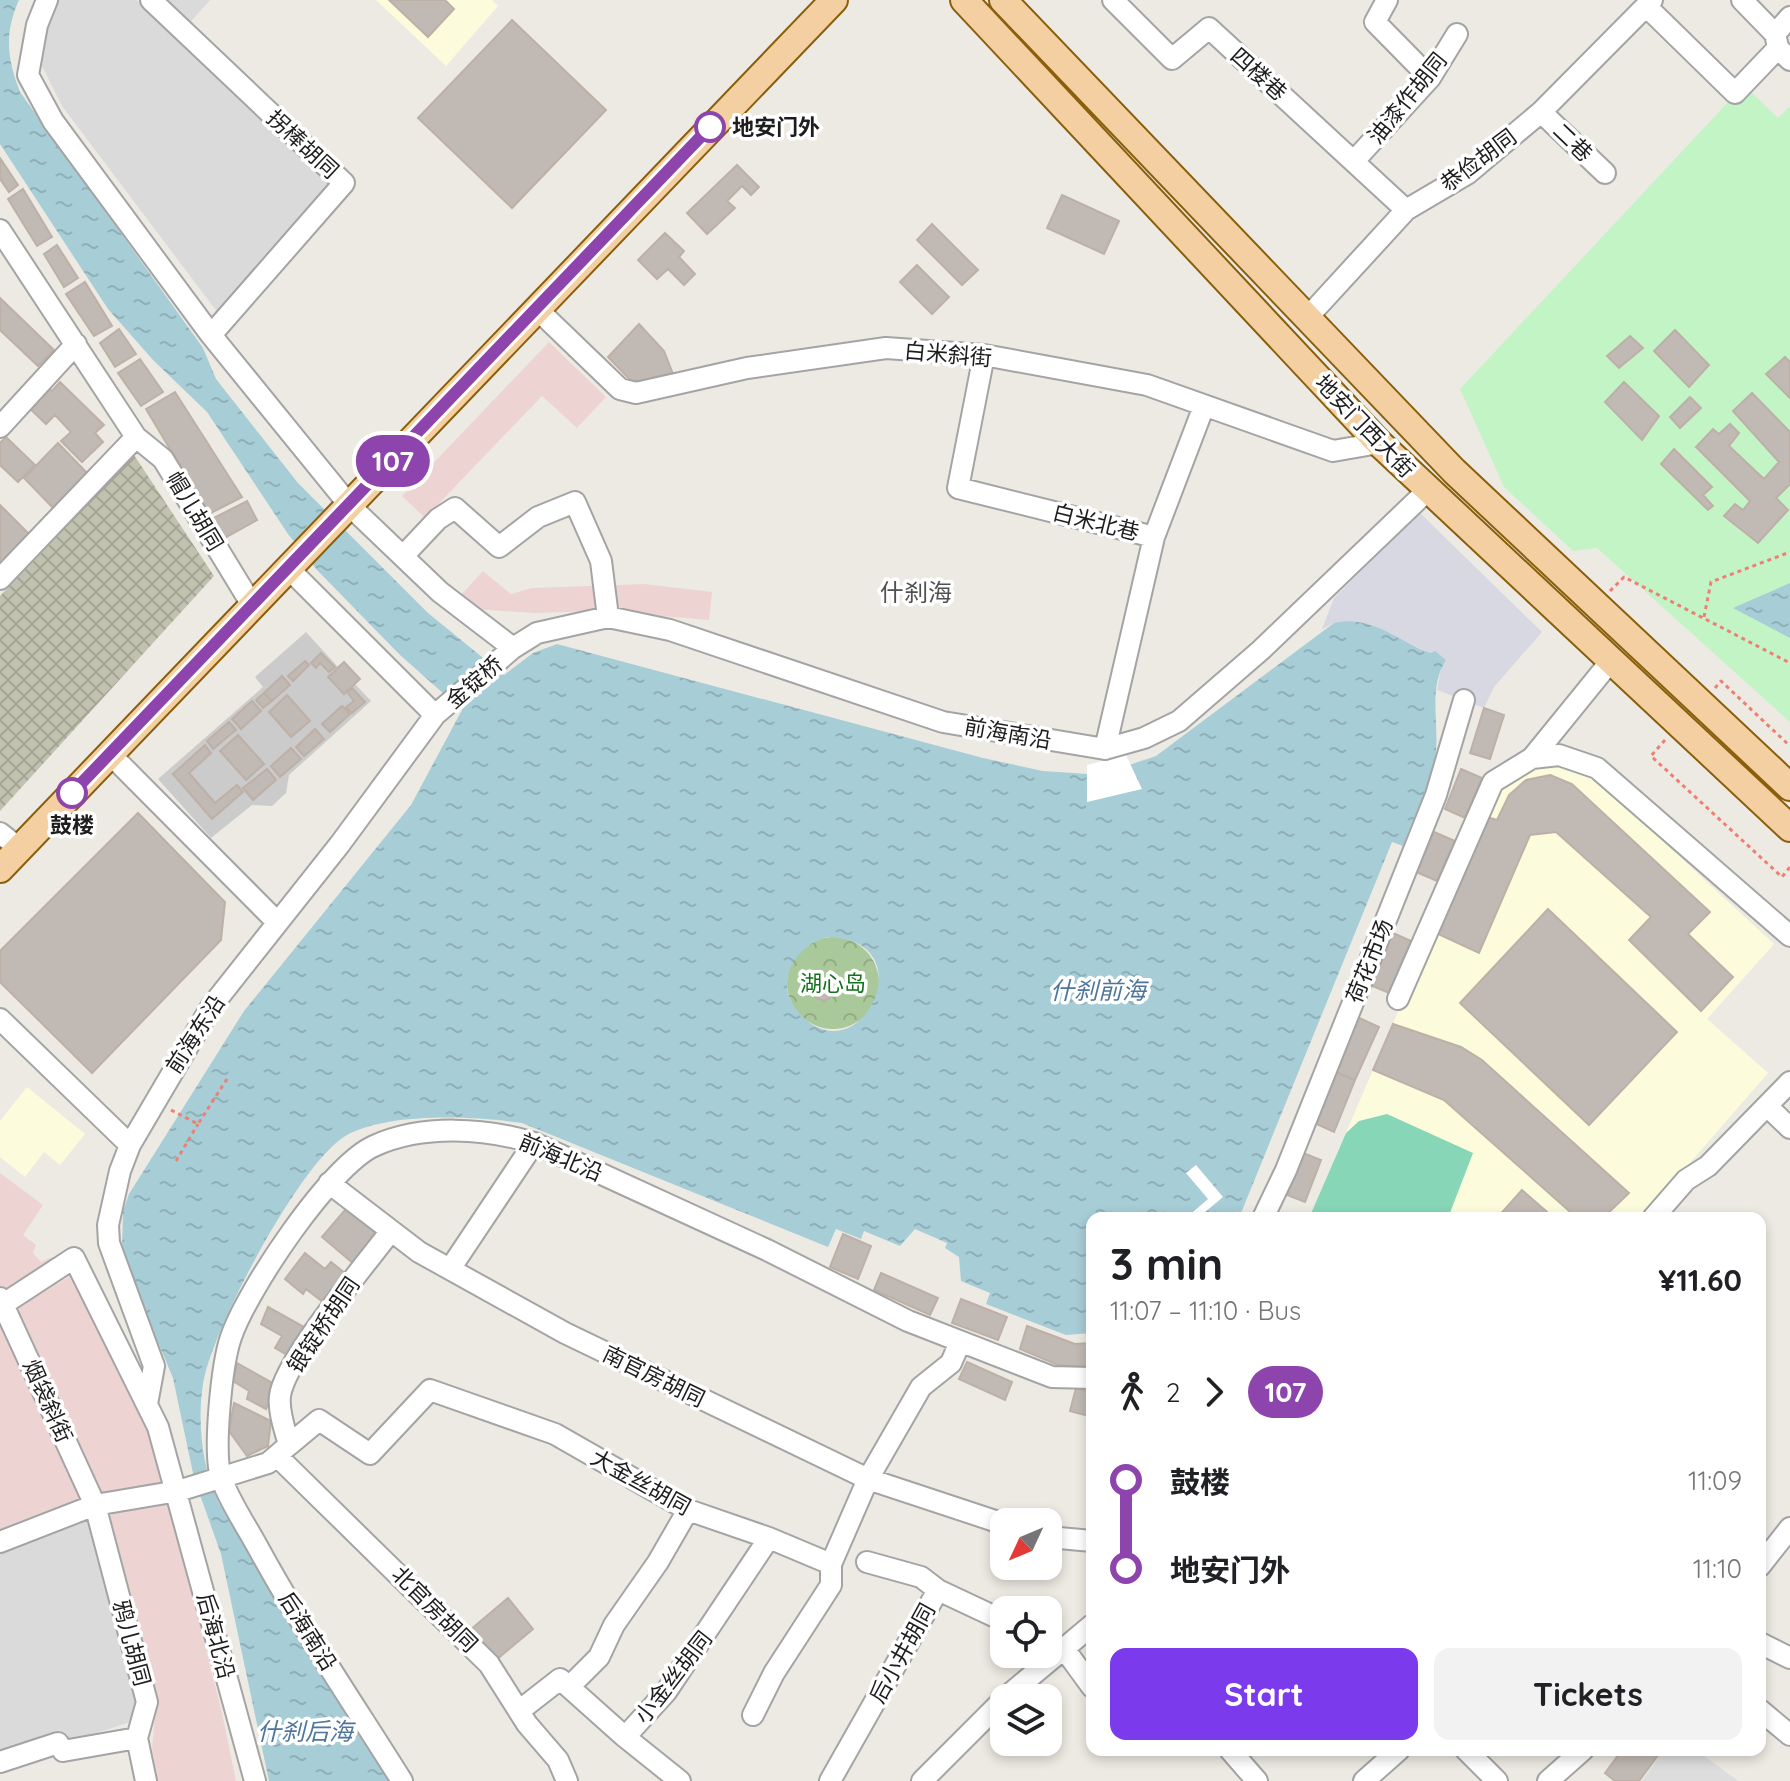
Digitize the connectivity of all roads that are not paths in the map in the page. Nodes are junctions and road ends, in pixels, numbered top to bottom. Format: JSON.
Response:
{"nodes":[{"id":1,"x":47,"y":0,"type":"edge"},
{"id":2,"x":151,"y":0,"type":"edge"},
{"id":3,"x":834,"y":0,"type":"edge"},
{"id":4,"x":964,"y":0,"type":"edge"},
{"id":5,"x":1003,"y":0,"type":"edge"},
{"id":6,"x":1113,"y":0,"type":"edge"},
{"id":7,"x":1387,"y":0,"type":"edge"},
{"id":8,"x":1742,"y":0,"type":"edge"},
{"id":9,"x":1649,"y":3,"type":"edge"},
{"id":10,"x":1790,"y":17,"type":"edge"},
{"id":11,"x":1457,"y":34,"type":"dead end"},
{"id":12,"x":1781,"y":47,"type":"edge"},
{"id":13,"x":1430,"y":78,"type":"junction"},
{"id":14,"x":1541,"y":112,"type":"junction"},
{"id":15,"x":1354,"y":161,"type":"junction"},
{"id":16,"x":1605,"y":173,"type":"dead end"},
{"id":17,"x":1406,"y":210,"type":"junction"},
{"id":18,"x":0,"y":230,"type":"edge"},
{"id":19,"x":538,"y":310,"type":"junction"},
{"id":20,"x":1306,"y":319,"type":"junction"},
{"id":21,"x":211,"y":335,"type":"junction"},
{"id":22,"x":76,"y":344,"type":"junction"},
{"id":23,"x":984,"y":355,"type":"junction"},
{"id":24,"x":1204,"y":406,"type":"junction"},
{"id":25,"x":0,"y":427,"type":"edge"},
{"id":26,"x":136,"y":437,"type":"junction"},
{"id":27,"x":1379,"y":443,"type":"junction"},
{"id":28,"x":1428,"y":490,"type":"junction"},
{"id":29,"x":350,"y":506,"type":"junction"},
{"id":30,"x":1154,"y":537,"type":"junction"},
{"id":31,"x":404,"y":555,"type":"junction"},
{"id":32,"x":289,"y":569,"type":"junction"},
{"id":33,"x":0,"y":579,"type":"edge"},
{"id":34,"x":252,"y":605,"type":"junction"},
{"id":35,"x":608,"y":617,"type":"junction"},
{"id":36,"x":513,"y":648,"type":"junction"},
{"id":37,"x":1610,"y":662,"type":"junction"},
{"id":38,"x":1464,"y":700,"type":"dead end"},
{"id":39,"x":435,"y":715,"type":"junction"},
{"id":40,"x":1105,"y":749,"type":"junction"},
{"id":41,"x":110,"y":754,"type":"junction"},
{"id":42,"x":1532,"y":758,"type":"junction"},
{"id":43,"x":1790,"y":787,"type":"edge"},
{"id":44,"x":1790,"y":828,"type":"edge"},
{"id":45,"x":10,"y":841,"type":"edge"},
{"id":46,"x":0,"y":869,"type":"edge"},
{"id":47,"x":276,"y":921,"type":"junction"},
{"id":48,"x":1790,"y":936,"type":"edge"},
{"id":49,"x":1398,"y":999,"type":"dead end"},
{"id":50,"x":0,"y":1019,"type":"edge"},
{"id":51,"x":1790,"y":1082,"type":"edge"},
{"id":52,"x":1767,"y":1106,"type":"junction"},
{"id":53,"x":1790,"y":1128,"type":"edge"},
{"id":54,"x":534,"y":1143,"type":"junction"},
{"id":55,"x":130,"y":1145,"type":"junction"},
{"id":56,"x":1708,"y":1166,"type":"junction"},
{"id":57,"x":329,"y":1183,"type":"junction"},
{"id":58,"x":1266,"y":1212,"type":"edge"},
{"id":59,"x":1658,"y":1212,"type":"edge"},
{"id":60,"x":1676,"y":1212,"type":"edge"},
{"id":61,"x":390,"y":1232,"type":"junction"},
{"id":62,"x":450,"y":1269,"type":"junction"},
{"id":63,"x":2,"y":1300,"type":"edge"},
{"id":64,"x":960,"y":1342,"type":"junction"},
{"id":65,"x":1086,"y":1378,"type":"edge"},
{"id":66,"x":147,"y":1404,"type":"junction"},
{"id":67,"x":283,"y":1450,"type":"junction"},
{"id":68,"x":218,"y":1479,"type":"junction"},
{"id":69,"x":868,"y":1479,"type":"junction"},
{"id":70,"x":180,"y":1490,"type":"junction"},
{"id":71,"x":95,"y":1505,"type":"junction"},
{"id":72,"x":688,"y":1510,"type":"junction"},
{"id":73,"x":990,"y":1519,"type":"edge"},
{"id":74,"x":1790,"y":1528,"type":"edge"},
{"id":75,"x":769,"y":1538,"type":"junction"},
{"id":76,"x":1062,"y":1538,"type":"edge"},
{"id":77,"x":1086,"y":1540,"type":"edge"},
{"id":78,"x":0,"y":1542,"type":"edge"},
{"id":79,"x":1766,"y":1558,"type":"edge"},
{"id":80,"x":867,"y":1562,"type":"dead end"},
{"id":81,"x":831,"y":1564,"type":"junction"},
{"id":82,"x":938,"y":1590,"type":"junction"},
{"id":83,"x":990,"y":1614,"type":"edge"},
{"id":84,"x":1086,"y":1628,"type":"edge"},
{"id":85,"x":1062,"y":1642,"type":"edge"},
{"id":86,"x":1766,"y":1646,"type":"edge"},
{"id":87,"x":1062,"y":1653,"type":"edge"},
{"id":88,"x":1790,"y":1658,"type":"edge"},
{"id":89,"x":1034,"y":1668,"type":"edge"},
{"id":90,"x":1086,"y":1680,"type":"edge"},
{"id":91,"x":1018,"y":1684,"type":"edge"},
{"id":92,"x":569,"y":1687,"type":"junction"},
{"id":93,"x":519,"y":1711,"type":"junction"},
{"id":94,"x":990,"y":1712,"type":"edge"},
{"id":95,"x":753,"y":1715,"type":"dead end"},
{"id":96,"x":1766,"y":1715,"type":"edge"},
{"id":97,"x":1790,"y":1735,"type":"edge"},
{"id":98,"x":625,"y":1737,"type":"junction"},
{"id":99,"x":137,"y":1738,"type":"junction"},
{"id":100,"x":1235,"y":1756,"type":"edge"},
{"id":101,"x":1392,"y":1756,"type":"edge"},
{"id":102,"x":1472,"y":1756,"type":"edge"},
{"id":103,"x":1576,"y":1756,"type":"edge"},
{"id":104,"x":0,"y":1762,"type":"edge"},
{"id":105,"x":146,"y":1781,"type":"edge"},
{"id":106,"x":255,"y":1781,"type":"edge"},
{"id":107,"x":402,"y":1781,"type":"edge"},
{"id":108,"x":567,"y":1781,"type":"edge"},
{"id":109,"x":680,"y":1781,"type":"edge"},
{"id":110,"x":830,"y":1781,"type":"edge"},
{"id":111,"x":922,"y":1781,"type":"edge"},
{"id":112,"x":1257,"y":1781,"type":"edge"},
{"id":113,"x":1364,"y":1781,"type":"edge"},
{"id":114,"x":1497,"y":1781,"type":"edge"},
{"id":115,"x":1548,"y":1781,"type":"edge"}],
"edges":[{"from":1,"to":21,"type":"street"},
{"from":2,"to":21,"type":"street","name":"拐棒胡同"},
{"from":3,"to":19,"type":"main road"},
{"from":4,"to":27,"type":"main road","name":"地安门西大街"},
{"from":5,"to":20,"type":"main road","name":"地安门西大街"},
{"from":6,"to":15,"type":"street","name":"四楼巷"},
{"from":7,"to":13,"type":"street"},
{"from":8,"to":12,"type":"street"},
{"from":9,"to":12,"type":"street"},
{"from":9,"to":14,"type":"street","name":"恭俭胡同"},
{"from":10,"to":12,"type":"street"},
{"from":11,"to":13,"type":"street","name":"油漆作胡同"},
{"from":13,"to":15,"type":"street","name":"油漆作胡同"},
{"from":14,"to":16,"type":"street","name":"二巷"},
{"from":14,"to":17,"type":"street","name":"恭俭胡同"},
{"from":15,"to":17,"type":"street","name":"四楼巷"},
{"from":17,"to":20,"type":"street","name":"恭俭胡同"},
{"from":18,"to":22,"type":"street","name":"帽儿胡同"},
{"from":19,"to":23,"type":"street","name":"白米斜街"},
{"from":19,"to":29,"type":"main road"},
{"from":20,"to":43,"type":"main road","name":"地安门西大街"},
{"from":21,"to":29,"type":"street"},
{"from":22,"to":25,"type":"street"},
{"from":22,"to":26,"type":"street","name":"帽儿胡同"},
{"from":23,"to":24,"type":"street","name":"白米斜街"},
{"from":23,"to":30,"type":"street","name":"白米北巷"},
{"from":24,"to":27,"type":"street","name":"白米斜街"},
{"from":24,"to":30,"type":"street"},
{"from":26,"to":33,"type":"street"},
{"from":26,"to":34,"type":"street","name":"帽儿胡同"},
{"from":27,"to":28,"type":"main road","name":"地安门西大街"},
{"from":28,"to":37,"type":"main road","name":"地安门西大街"},
{"from":28,"to":40,"type":"street","name":"前海南沿"},
{"from":29,"to":31,"type":"street"},
{"from":29,"to":32,"type":"main road"},
{"from":30,"to":40,"type":"street","name":"白米北巷"},
{"from":31,"to":35,"type":"street"},
{"from":31,"to":36,"type":"street"},
{"from":32,"to":34,"type":"main road"},
{"from":32,"to":39,"type":"street"},
{"from":34,"to":41,"type":"main road"},
{"from":35,"to":36,"type":"street","name":"前海南沿"},
{"from":35,"to":40,"type":"street","name":"前海南沿"},
{"from":36,"to":39,"type":"street","name":"金锭桥"},
{"from":37,"to":42,"type":"street"},
{"from":37,"to":44,"type":"main road","name":"地安门西大街"},
{"from":38,"to":58,"type":"street","name":"荷花市场"},
{"from":39,"to":47,"type":"street","name":"前海东沿"},
{"from":41,"to":45,"type":"main road"},
{"from":41,"to":47,"type":"street"},
{"from":42,"to":48,"type":"street"},
{"from":42,"to":49,"type":"street"},
{"from":45,"to":46,"type":"main road"},
{"from":47,"to":55,"type":"street","name":"前海东沿"},
{"from":50,"to":55,"type":"street"},
{"from":51,"to":52,"type":"street"},
{"from":52,"to":53,"type":"street"},
{"from":52,"to":56,"type":"street"},
{"from":54,"to":57,"type":"street","name":"前海北沿"},
{"from":54,"to":62,"type":"street"},
{"from":54,"to":64,"type":"street","name":"前海北沿"},
{"from":55,"to":66,"type":"street","name":"前海东沿"},
{"from":56,"to":59,"type":"street"},
{"from":56,"to":60,"type":"street"},
{"from":57,"to":61,"type":"street","name":"南官房胡同"},
{"from":57,"to":68,"type":"street","name":"前海北沿"},
{"from":61,"to":62,"type":"street","name":"南官房胡同"},
{"from":61,"to":67,"type":"street","name":"银锭桥胡同"},
{"from":62,"to":69,"type":"street","name":"南官房胡同"},
{"from":63,"to":66,"type":"street","name":"后海北沿"},
{"from":63,"to":71,"type":"street","name":"烟袋斜街"},
{"from":64,"to":65,"type":"street","name":"前海北沿"},
{"from":64,"to":69,"type":"street"},
{"from":66,"to":70,"type":"street","name":"后海北沿"},
{"from":67,"to":68,"type":"street"},
{"from":67,"to":72,"type":"street","name":"大金丝胡同"},
{"from":67,"to":93,"type":"street","name":"北官房胡同"},
{"from":68,"to":70,"type":"street"},
{"from":68,"to":107,"type":"street","name":"后海南沿"},
{"from":69,"to":73,"type":"street","name":"南官房胡同"},
{"from":69,"to":81,"type":"street"},
{"from":70,"to":71,"type":"street"},
{"from":70,"to":106,"type":"street","name":"后海北沿"},
{"from":71,"to":78,"type":"street"},
{"from":71,"to":99,"type":"street","name":"鸦儿胡同"},
{"from":72,"to":75,"type":"street","name":"大金丝胡同"},
{"from":72,"to":92,"type":"street"},
{"from":74,"to":79,"type":"street"},
{"from":75,"to":81,"type":"street","name":"大金丝胡同"},
{"from":75,"to":98,"type":"street","name":"小金丝胡同"},
{"from":76,"to":77,"type":"street"},
{"from":80,"to":82,"type":"street"},
{"from":81,"to":95,"type":"street"},
{"from":82,"to":83,"type":"street","name":"后小井胡同"},
{"from":82,"to":110,"type":"street","name":"后小井胡同"},
{"from":84,"to":85,"type":"street"},
{"from":86,"to":88,"type":"street"},
{"from":87,"to":90,"type":"street"},
{"from":89,"to":91,"type":"street"},
{"from":92,"to":93,"type":"street"},
{"from":92,"to":98,"type":"street","name":"小金丝胡同"},
{"from":93,"to":108,"type":"street","name":"北官房胡同"},
{"from":94,"to":111,"type":"street"},
{"from":96,"to":97,"type":"street"},
{"from":98,"to":109,"type":"street"},
{"from":99,"to":104,"type":"street"},
{"from":99,"to":105,"type":"street","name":"鸦儿胡同"},
{"from":100,"to":112,"type":"street"},
{"from":101,"to":113,"type":"street"},
{"from":102,"to":114,"type":"street"},
{"from":103,"to":115,"type":"street"}]}
